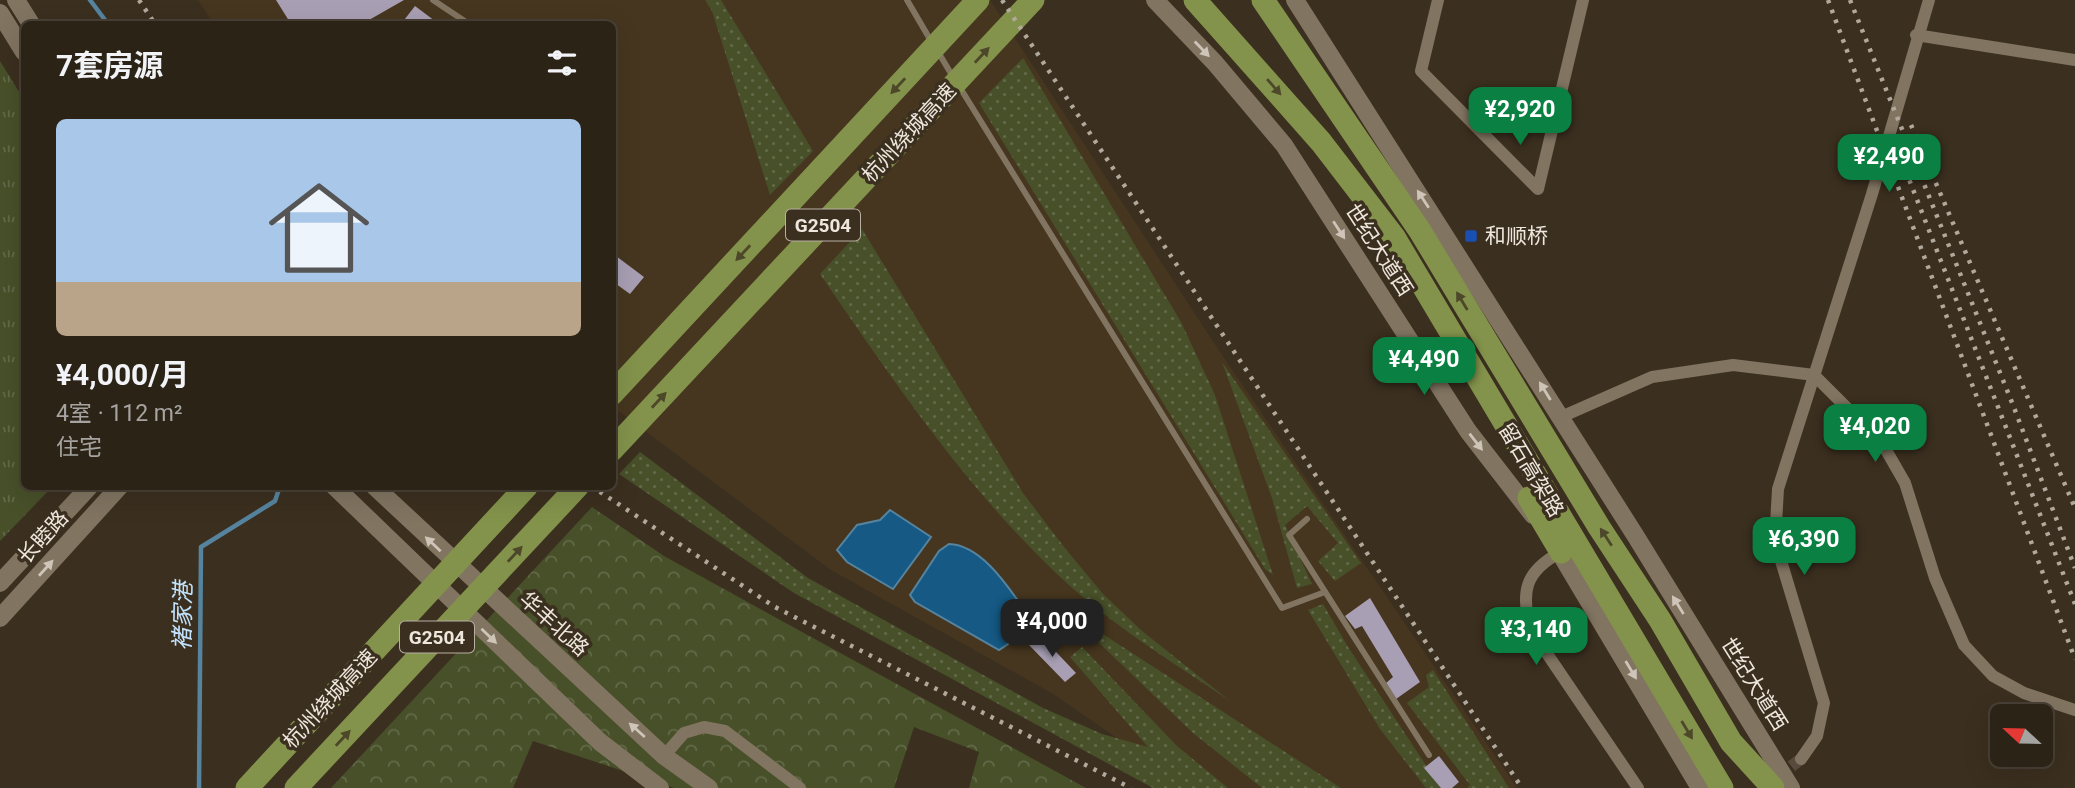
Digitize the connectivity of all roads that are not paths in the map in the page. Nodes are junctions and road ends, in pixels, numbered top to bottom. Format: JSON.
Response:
{"nodes":[{"id":1,"x":16,"y":0,"type":"edge"},
{"id":2,"x":433,"y":0,"type":"edge"},
{"id":3,"x":907,"y":0,"type":"edge"},
{"id":4,"x":978,"y":0,"type":"edge"},
{"id":5,"x":1033,"y":0,"type":"edge"},
{"id":6,"x":1155,"y":0,"type":"edge"},
{"id":7,"x":1195,"y":0,"type":"edge"},
{"id":8,"x":1263,"y":0,"type":"edge"},
{"id":9,"x":1295,"y":0,"type":"edge"},
{"id":10,"x":1438,"y":0,"type":"edge"},
{"id":11,"x":1583,"y":0,"type":"edge"},
{"id":12,"x":1929,"y":0,"type":"edge"},
{"id":13,"x":0,"y":13,"type":"edge"},
{"id":14,"x":29,"y":21,"type":"edge"},
{"id":15,"x":464,"y":21,"type":"edge"},
{"id":16,"x":1916,"y":35,"type":"junction"},
{"id":17,"x":21,"y":47,"type":"edge"},
{"id":18,"x":2075,"y":60,"type":"edge"},
{"id":19,"x":1321,"y":142,"type":"junction"},
{"id":20,"x":1814,"y":375,"type":"junction"},
{"id":21,"x":616,"y":390,"type":"edge"},
{"id":22,"x":1561,"y":417,"type":"junction"},
{"id":23,"x":616,"y":446,"type":"edge"},
{"id":24,"x":86,"y":490,"type":"edge"},
{"id":25,"x":116,"y":490,"type":"edge"},
{"id":26,"x":338,"y":490,"type":"edge"},
{"id":27,"x":378,"y":490,"type":"edge"},
{"id":28,"x":523,"y":490,"type":"edge"},
{"id":29,"x":574,"y":490,"type":"edge"},
{"id":30,"x":1307,"y":519,"type":"dead end"},
{"id":31,"x":1561,"y":552,"type":"junction"},
{"id":32,"x":0,"y":583,"type":"edge"},
{"id":33,"x":1325,"y":592,"type":"junction"},
{"id":34,"x":0,"y":618,"type":"edge"},
{"id":35,"x":2075,"y":710,"type":"edge"},
{"id":36,"x":1429,"y":755,"type":"dead end"},
{"id":37,"x":664,"y":756,"type":"junction"},
{"id":38,"x":1801,"y":759,"type":"tunnel mouth"},
{"id":39,"x":247,"y":788,"type":"edge"},
{"id":40,"x":296,"y":788,"type":"edge"},
{"id":41,"x":660,"y":788,"type":"edge"},
{"id":42,"x":709,"y":788,"type":"edge"},
{"id":43,"x":800,"y":788,"type":"edge"},
{"id":44,"x":1638,"y":788,"type":"edge"},
{"id":45,"x":1700,"y":788,"type":"edge"},
{"id":46,"x":1722,"y":788,"type":"edge"},
{"id":47,"x":1773,"y":788,"type":"edge"},
{"id":48,"x":1791,"y":788,"type":"edge"}],
"edges":[{"from":1,"to":14,"type":"main road"},
{"from":2,"to":15,"type":"lane"},
{"from":3,"to":33,"type":"lane"},
{"from":4,"to":21,"type":"highway","name":"杭州绕城高速","number":"G2504","one_way":true},
{"from":23,"to":5,"type":"highway","name":"杭州绕城高速","number":"G2504","one_way":true},
{"from":6,"to":31,"type":"main road","name":"世纪大道西","one_way":true},
{"from":7,"to":19,"type":"highway","name":"留石高架路","one_way":true},
{"from":47,"to":8,"type":"highway","name":"留石高架路","one_way":true},
{"from":22,"to":9,"type":"main road","name":"世纪大道西","one_way":true},
{"from":10,"to":11,"type":"street"},
{"from":12,"to":16,"type":"street"},
{"from":13,"to":17,"type":"main road"},
{"from":16,"to":18,"type":"street"},
{"from":16,"to":20,"type":"street"},
{"from":19,"to":31,"type":"highway"},
{"from":19,"to":46,"type":"highway","name":"留石高架路","one_way":true},
{"from":20,"to":22,"type":"street"},
{"from":20,"to":35,"type":"street"},
{"from":20,"to":38,"type":"street"},
{"from":48,"to":22,"type":"main road","name":"世纪大道西","one_way":true},
{"from":24,"to":32,"type":"main road","name":"长睦路"},
{"from":34,"to":25,"type":"main road","name":"长睦路","one_way":true},
{"from":26,"to":41,"type":"main road","one_way":true},
{"from":37,"to":27,"type":"main road","name":"华丰北路","one_way":true},
{"from":28,"to":39,"type":"highway","name":"杭州绕城高速","number":"G2504"},
{"from":40,"to":29,"type":"highway","name":"杭州绕城高速","number":"G2504","one_way":true},
{"from":30,"to":33,"type":"lane"},
{"from":31,"to":44,"type":"street"},
{"from":31,"to":45,"type":"main road","name":"世纪大道西","one_way":true},
{"from":33,"to":36,"type":"lane"},
{"from":37,"to":42,"type":"main road","name":"华丰北路"},
{"from":37,"to":43,"type":"street"}]}
